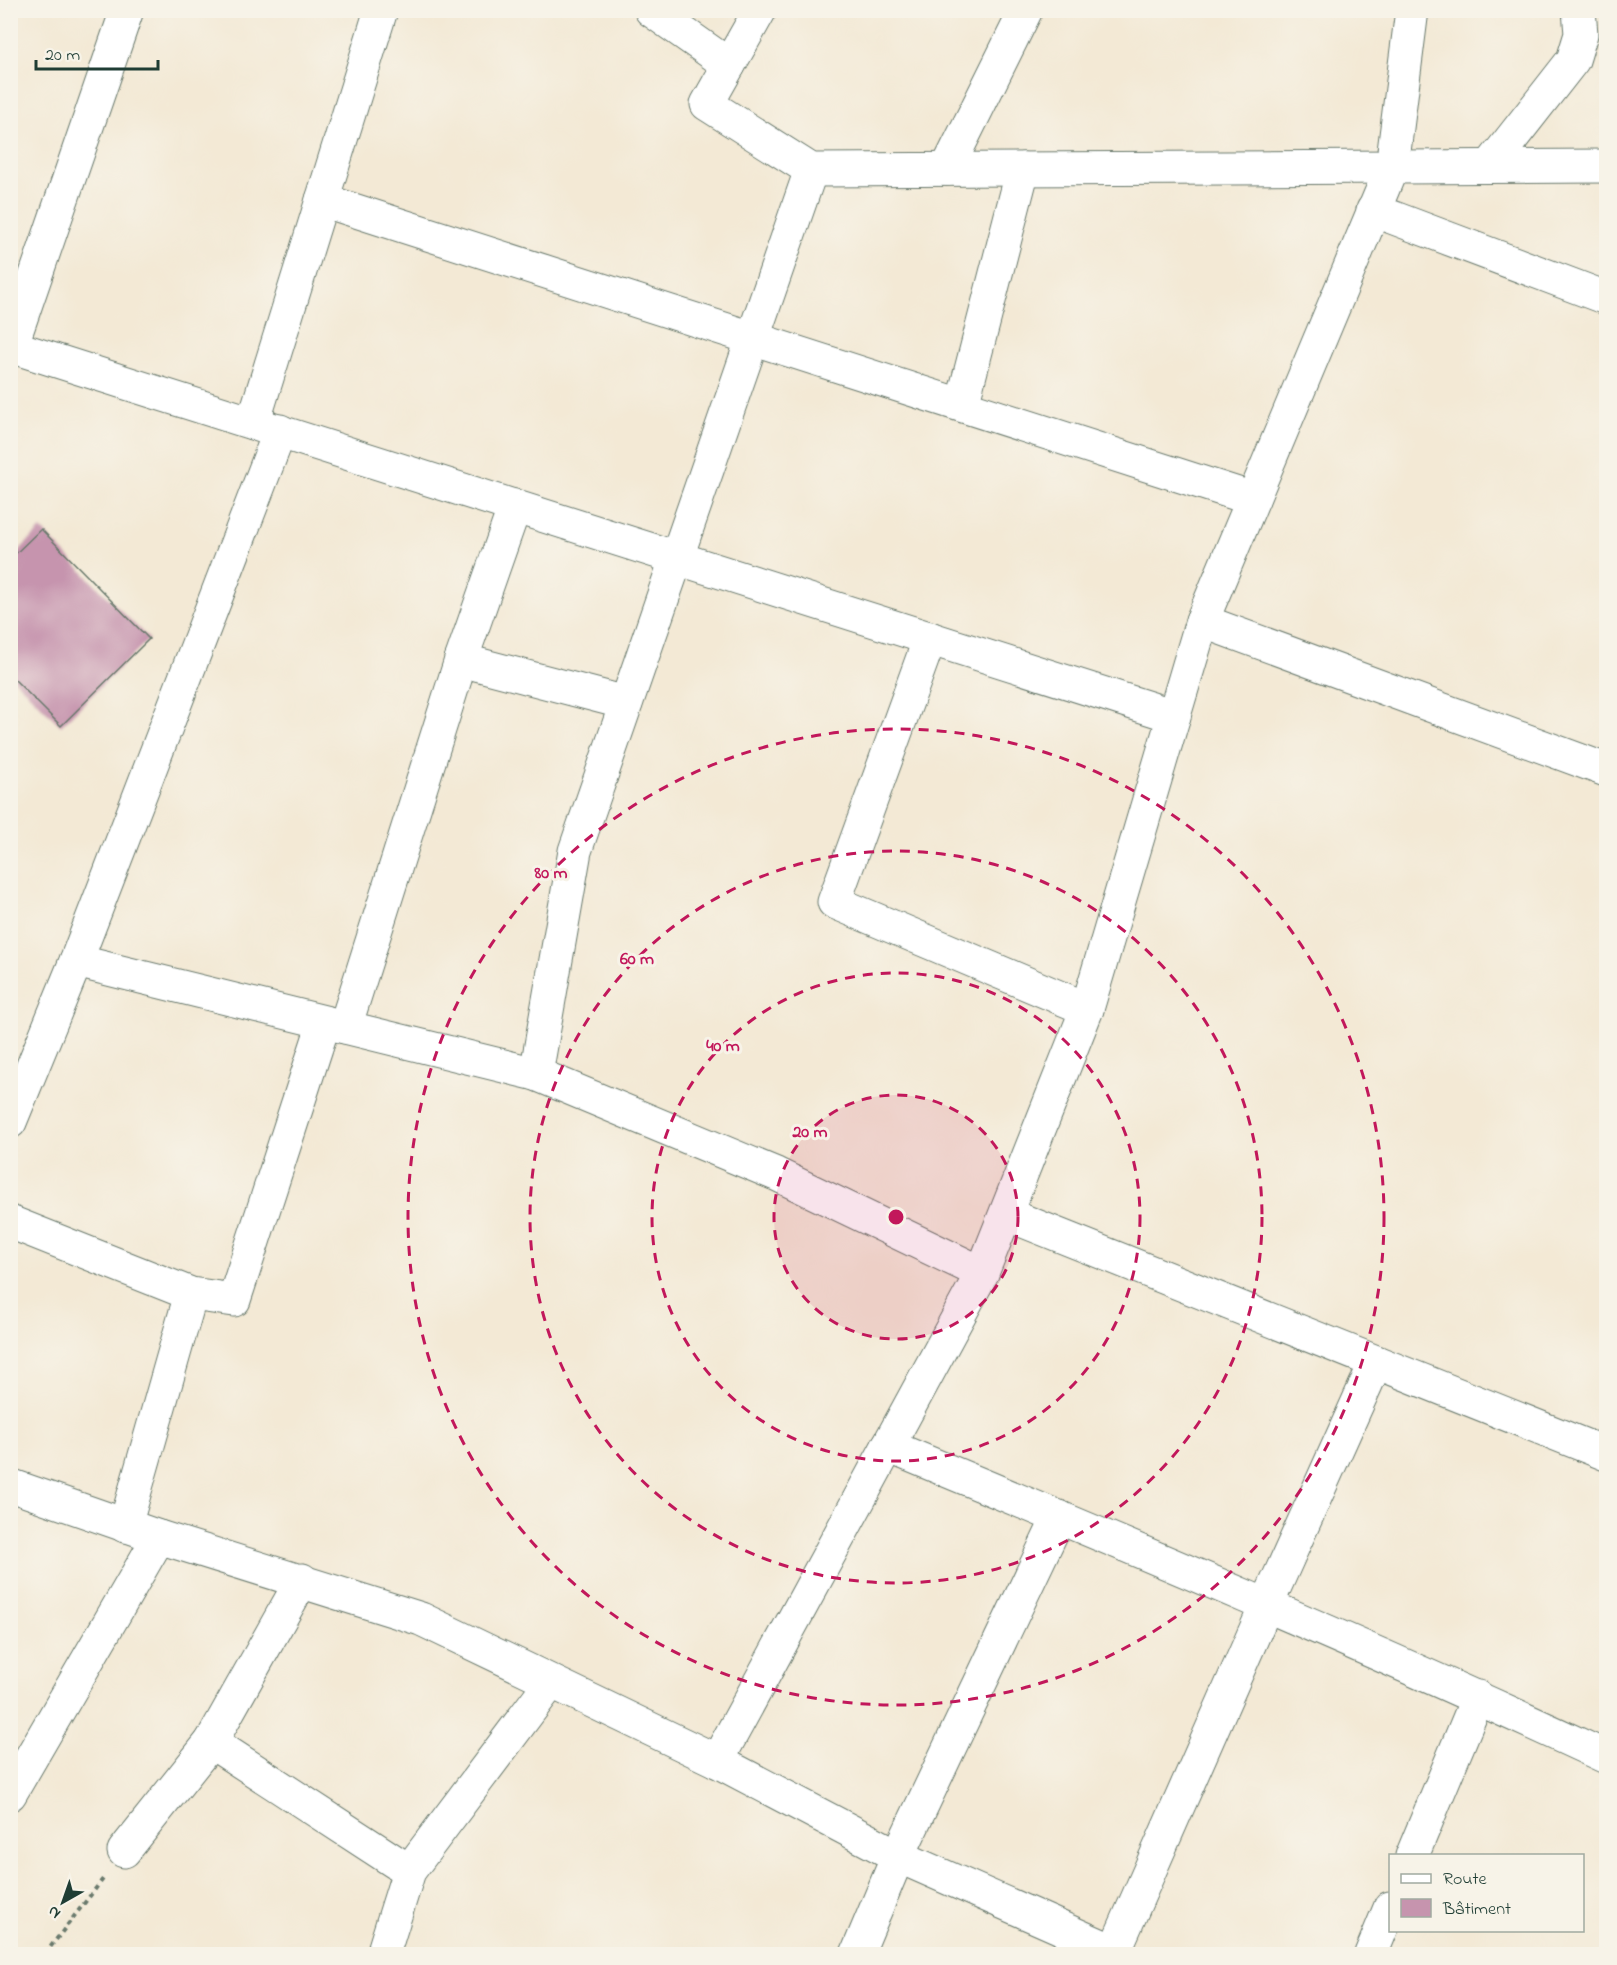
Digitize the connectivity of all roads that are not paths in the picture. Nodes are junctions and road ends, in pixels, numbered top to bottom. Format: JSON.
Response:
{"nodes":[{"id":1,"x":381,"y":10,"type":"edge"},
{"id":2,"x":651,"y":10,"type":"edge"},
{"id":3,"x":760,"y":10,"type":"edge"},
{"id":4,"x":1026,"y":10,"type":"edge"},
{"id":5,"x":1412,"y":10,"type":"edge"},
{"id":6,"x":117,"y":14,"type":"edge"},
{"id":7,"x":1589,"y":30,"type":"edge"},
{"id":8,"x":729,"y":64,"type":"junction"},
{"id":9,"x":1490,"y":166,"type":"junction"},
{"id":10,"x":1606,"y":166,"type":"edge"},
{"id":11,"x":1392,"y":167,"type":"junction"},
{"id":12,"x":947,"y":169,"type":"junction"},
{"id":13,"x":1023,"y":169,"type":"junction"},
{"id":14,"x":811,"y":170,"type":"junction"},
{"id":15,"x":322,"y":200,"type":"junction"},
{"id":16,"x":1374,"y":210,"type":"junction"},
{"id":17,"x":1606,"y":298,"type":"edge"},
{"id":18,"x":753,"y":338,"type":"junction"},
{"id":19,"x":11,"y":347,"type":"edge"},
{"id":20,"x":962,"y":405,"type":"junction"},
{"id":21,"x":266,"y":427,"type":"junction"},
{"id":22,"x":1253,"y":499,"type":"junction"},
{"id":23,"x":515,"y":506,"type":"junction"},
{"id":24,"x":677,"y":557,"type":"junction"},
{"id":25,"x":1202,"y":621,"type":"junction"},
{"id":26,"x":930,"y":638,"type":"junction"},
{"id":27,"x":461,"y":660,"type":"junction"},
{"id":28,"x":626,"y":704,"type":"junction"},
{"id":29,"x":1174,"y":716,"type":"junction"},
{"id":30,"x":1606,"y":770,"type":"edge"},
{"id":31,"x":76,"y":961,"type":"junction"},
{"id":32,"x":1087,"y":1009,"type":"junction"},
{"id":33,"x":335,"y":1025,"type":"junction"},
{"id":34,"x":536,"y":1074,"type":"junction"},
{"id":35,"x":10,"y":1122,"type":"edge"},
{"id":36,"x":1005,"y":1214,"type":"junction"},
{"id":37,"x":10,"y":1221,"type":"edge"},
{"id":38,"x":982,"y":1273,"type":"junction"},
{"id":39,"x":191,"y":1294,"type":"junction"},
{"id":40,"x":1376,"y":1362,"type":"junction"},
{"id":41,"x":888,"y":1446,"type":"junction"},
{"id":42,"x":1606,"y":1454,"type":"edge"},
{"id":43,"x":10,"y":1485,"type":"edge"},
{"id":44,"x":1059,"y":1517,"type":"junction"},
{"id":45,"x":125,"y":1526,"type":"junction"},
{"id":46,"x":159,"y":1537,"type":"junction"},
{"id":47,"x":302,"y":1580,"type":"junction"},
{"id":48,"x":1267,"y":1604,"type":"junction"},
{"id":49,"x":551,"y":1682,"type":"junction"},
{"id":50,"x":1478,"y":1697,"type":"junction"},
{"id":51,"x":211,"y":1742,"type":"junction"},
{"id":52,"x":1606,"y":1756,"type":"edge"},
{"id":53,"x":717,"y":1761,"type":"junction"},
{"id":54,"x":10,"y":1794,"type":"edge"},
{"id":55,"x":124,"y":1851,"type":"road end"},
{"id":56,"x":1413,"y":1854,"type":"edge"},
{"id":57,"x":898,"y":1856,"type":"junction"},
{"id":58,"x":410,"y":1871,"type":"junction"},
{"id":59,"x":1389,"y":1910,"type":"edge"},
{"id":60,"x":383,"y":1954,"type":"edge"},
{"id":61,"x":857,"y":1954,"type":"edge"},
{"id":62,"x":1116,"y":1954,"type":"edge"},
{"id":63,"x":1371,"y":1954,"type":"edge"}],
"edges":[{"from":1,"to":15,"type":"street"},
{"from":2,"to":8,"type":"street"},
{"from":3,"to":8,"type":"street"},
{"from":4,"to":12,"type":"street"},
{"from":5,"to":11,"type":"street"},
{"from":6,"to":19,"type":"street"},
{"from":7,"to":9,"type":"street"},
{"from":8,"to":14,"type":"street"},
{"from":9,"to":10,"type":"street"},
{"from":9,"to":11,"type":"street"},
{"from":11,"to":13,"type":"street"},
{"from":11,"to":16,"type":"street"},
{"from":12,"to":13,"type":"street"},
{"from":12,"to":14,"type":"street"},
{"from":13,"to":20,"type":"street"},
{"from":14,"to":18,"type":"street"},
{"from":15,"to":18,"type":"street"},
{"from":15,"to":21,"type":"street"},
{"from":16,"to":17,"type":"street"},
{"from":16,"to":22,"type":"street"},
{"from":18,"to":20,"type":"street"},
{"from":18,"to":24,"type":"street"},
{"from":19,"to":21,"type":"street"},
{"from":20,"to":22,"type":"street"},
{"from":21,"to":23,"type":"street"},
{"from":21,"to":31,"type":"street"},
{"from":22,"to":25,"type":"street"},
{"from":23,"to":24,"type":"street"},
{"from":23,"to":27,"type":"street"},
{"from":24,"to":26,"type":"street"},
{"from":24,"to":28,"type":"street"},
{"from":25,"to":29,"type":"street"},
{"from":25,"to":30,"type":"street"},
{"from":26,"to":29,"type":"street"},
{"from":26,"to":32,"type":"street"},
{"from":27,"to":28,"type":"street"},
{"from":27,"to":33,"type":"street"},
{"from":28,"to":34,"type":"street"},
{"from":29,"to":32,"type":"street"},
{"from":31,"to":33,"type":"street"},
{"from":31,"to":35,"type":"street"},
{"from":32,"to":36,"type":"street"},
{"from":33,"to":34,"type":"street"},
{"from":33,"to":39,"type":"street"},
{"from":34,"to":38,"type":"street"},
{"from":36,"to":38,"type":"street"},
{"from":36,"to":40,"type":"street"},
{"from":37,"to":39,"type":"street"},
{"from":38,"to":41,"type":"street"},
{"from":39,"to":45,"type":"street"},
{"from":40,"to":42,"type":"street"},
{"from":40,"to":48,"type":"street"},
{"from":41,"to":44,"type":"street"},
{"from":41,"to":53,"type":"street"},
{"from":43,"to":45,"type":"street"},
{"from":44,"to":48,"type":"street"},
{"from":44,"to":57,"type":"street"},
{"from":45,"to":46,"type":"street"},
{"from":46,"to":47,"type":"street"},
{"from":46,"to":54,"type":"street"},
{"from":47,"to":49,"type":"street"},
{"from":47,"to":51,"type":"street"},
{"from":48,"to":50,"type":"street"},
{"from":48,"to":62,"type":"street"},
{"from":49,"to":53,"type":"street"},
{"from":49,"to":58,"type":"street"},
{"from":50,"to":52,"type":"street"},
{"from":50,"to":56,"type":"street"},
{"from":51,"to":55,"type":"street"},
{"from":51,"to":58,"type":"street"},
{"from":53,"to":57,"type":"street"},
{"from":57,"to":61,"type":"street"},
{"from":57,"to":62,"type":"street"},
{"from":58,"to":60,"type":"street"},
{"from":59,"to":63,"type":"street"}]}
